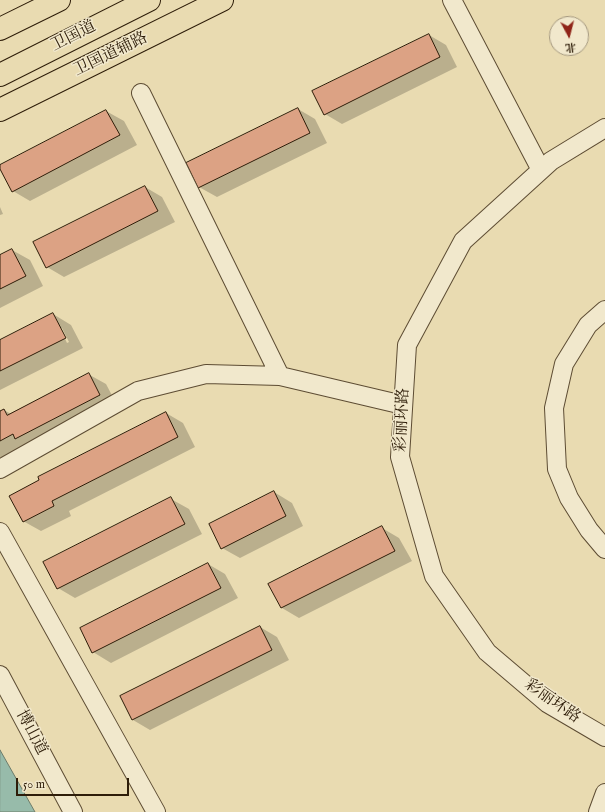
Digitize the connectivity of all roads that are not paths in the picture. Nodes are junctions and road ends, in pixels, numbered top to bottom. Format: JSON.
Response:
{"nodes":[{"id":1,"x":58,"y":0,"type":"edge"},
{"id":2,"x":148,"y":0,"type":"edge"},
{"id":3,"x":222,"y":0,"type":"edge"},
{"id":4,"x":452,"y":0,"type":"edge"},
{"id":5,"x":0,"y":29,"type":"edge"},
{"id":6,"x":0,"y":75,"type":"edge"},
{"id":7,"x":141,"y":93,"type":"dead end"},
{"id":8,"x":0,"y":110,"type":"edge"},
{"id":9,"x":605,"y":128,"type":"edge"},
{"id":10,"x":541,"y":170,"type":"junction"},
{"id":11,"x":605,"y":310,"type":"edge"},
{"id":12,"x":280,"y":376,"type":"junction"},
{"id":13,"x":403,"y":405,"type":"junction"},
{"id":14,"x":0,"y":468,"type":"edge"},
{"id":15,"x":0,"y":532,"type":"edge"},
{"id":16,"x":605,"y":549,"type":"edge"},
{"id":17,"x":0,"y":675,"type":"edge"},
{"id":18,"x":605,"y":737,"type":"edge"},
{"id":19,"x":605,"y":793,"type":"edge"},
{"id":20,"x":73,"y":812,"type":"edge"},
{"id":21,"x":156,"y":812,"type":"edge"},
{"id":22,"x":598,"y":812,"type":"edge"}],
"edges":[{"from":1,"to":5,"type":"main road"},
{"from":2,"to":6,"type":"main road","name":"卫国道"},
{"from":3,"to":8,"type":"main road","name":"卫国道辅路"},
{"from":4,"to":10,"type":"street"},
{"from":7,"to":12,"type":"street"},
{"from":9,"to":10,"type":"street","name":"彩丽环路"},
{"from":10,"to":13,"type":"street","name":"彩丽环路"},
{"from":11,"to":16,"type":"street"},
{"from":12,"to":13,"type":"street"},
{"from":12,"to":14,"type":"street"},
{"from":13,"to":18,"type":"street","name":"彩丽环路"},
{"from":15,"to":21,"type":"street"},
{"from":17,"to":20,"type":"street","name":"博山道"},
{"from":19,"to":22,"type":"street"}]}
